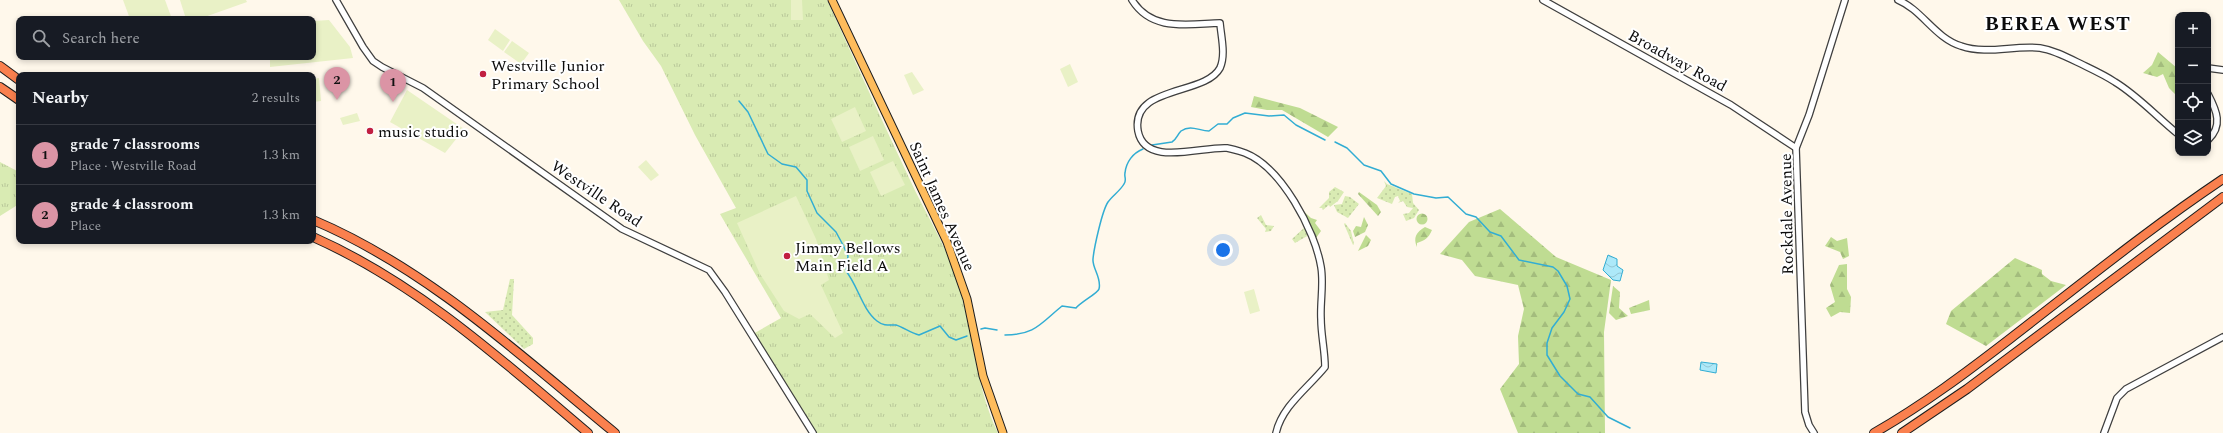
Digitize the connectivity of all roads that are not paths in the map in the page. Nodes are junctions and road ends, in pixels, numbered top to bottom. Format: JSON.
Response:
{"nodes":[{"id":1,"x":336,"y":0,"type":"edge"},
{"id":2,"x":832,"y":0,"type":"edge"},
{"id":3,"x":1132,"y":0,"type":"edge"},
{"id":4,"x":1543,"y":0,"type":"edge"},
{"id":5,"x":1845,"y":0,"type":"edge"},
{"id":6,"x":1898,"y":0,"type":"edge"},
{"id":7,"x":0,"y":66,"type":"edge"},
{"id":8,"x":2211,"y":68,"type":"edge"},
{"id":9,"x":2223,"y":70,"type":"edge"},
{"id":10,"x":16,"y":78,"type":"edge"},
{"id":11,"x":0,"y":87,"type":"edge"},
{"id":12,"x":16,"y":98,"type":"edge"},
{"id":13,"x":2211,"y":100,"type":"edge"},
{"id":14,"x":2175,"y":131,"type":"edge"},
{"id":15,"x":2211,"y":137,"type":"edge"},
{"id":16,"x":1796,"y":148,"type":"junction"},
{"id":17,"x":2223,"y":179,"type":"edge"},
{"id":18,"x":2223,"y":197,"type":"edge"},
{"id":19,"x":316,"y":222,"type":"edge"},
{"id":20,"x":316,"y":239,"type":"edge"},
{"id":21,"x":2223,"y":337,"type":"edge"},
{"id":22,"x":588,"y":433,"type":"edge"},
{"id":23,"x":615,"y":433,"type":"edge"},
{"id":24,"x":813,"y":433,"type":"edge"},
{"id":25,"x":1003,"y":433,"type":"edge"},
{"id":26,"x":1276,"y":433,"type":"edge"},
{"id":27,"x":1814,"y":433,"type":"edge"},
{"id":28,"x":1874,"y":433,"type":"edge"},
{"id":29,"x":1902,"y":433,"type":"edge"},
{"id":30,"x":2104,"y":433,"type":"edge"}],
"edges":[{"from":1,"to":24,"type":"street","name":"Westville Road"},
{"from":2,"to":25,"type":"main road","name":"Saint James Avenue"},
{"from":3,"to":26,"type":"street"},
{"from":4,"to":16,"type":"street","name":"Broadway Road"},
{"from":5,"to":16,"type":"street","name":"Rockdale Avenue"},
{"from":6,"to":14,"type":"street"},
{"from":7,"to":10,"type":"highway"},
{"from":8,"to":9,"type":"street"},
{"from":11,"to":12,"type":"highway"},
{"from":13,"to":15,"type":"street"},
{"from":16,"to":27,"type":"street","name":"Rockdale Avenue"},
{"from":17,"to":28,"type":"highway"},
{"from":18,"to":29,"type":"highway"},
{"from":19,"to":23,"type":"highway"},
{"from":20,"to":22,"type":"highway"},
{"from":21,"to":30,"type":"street"}]}
